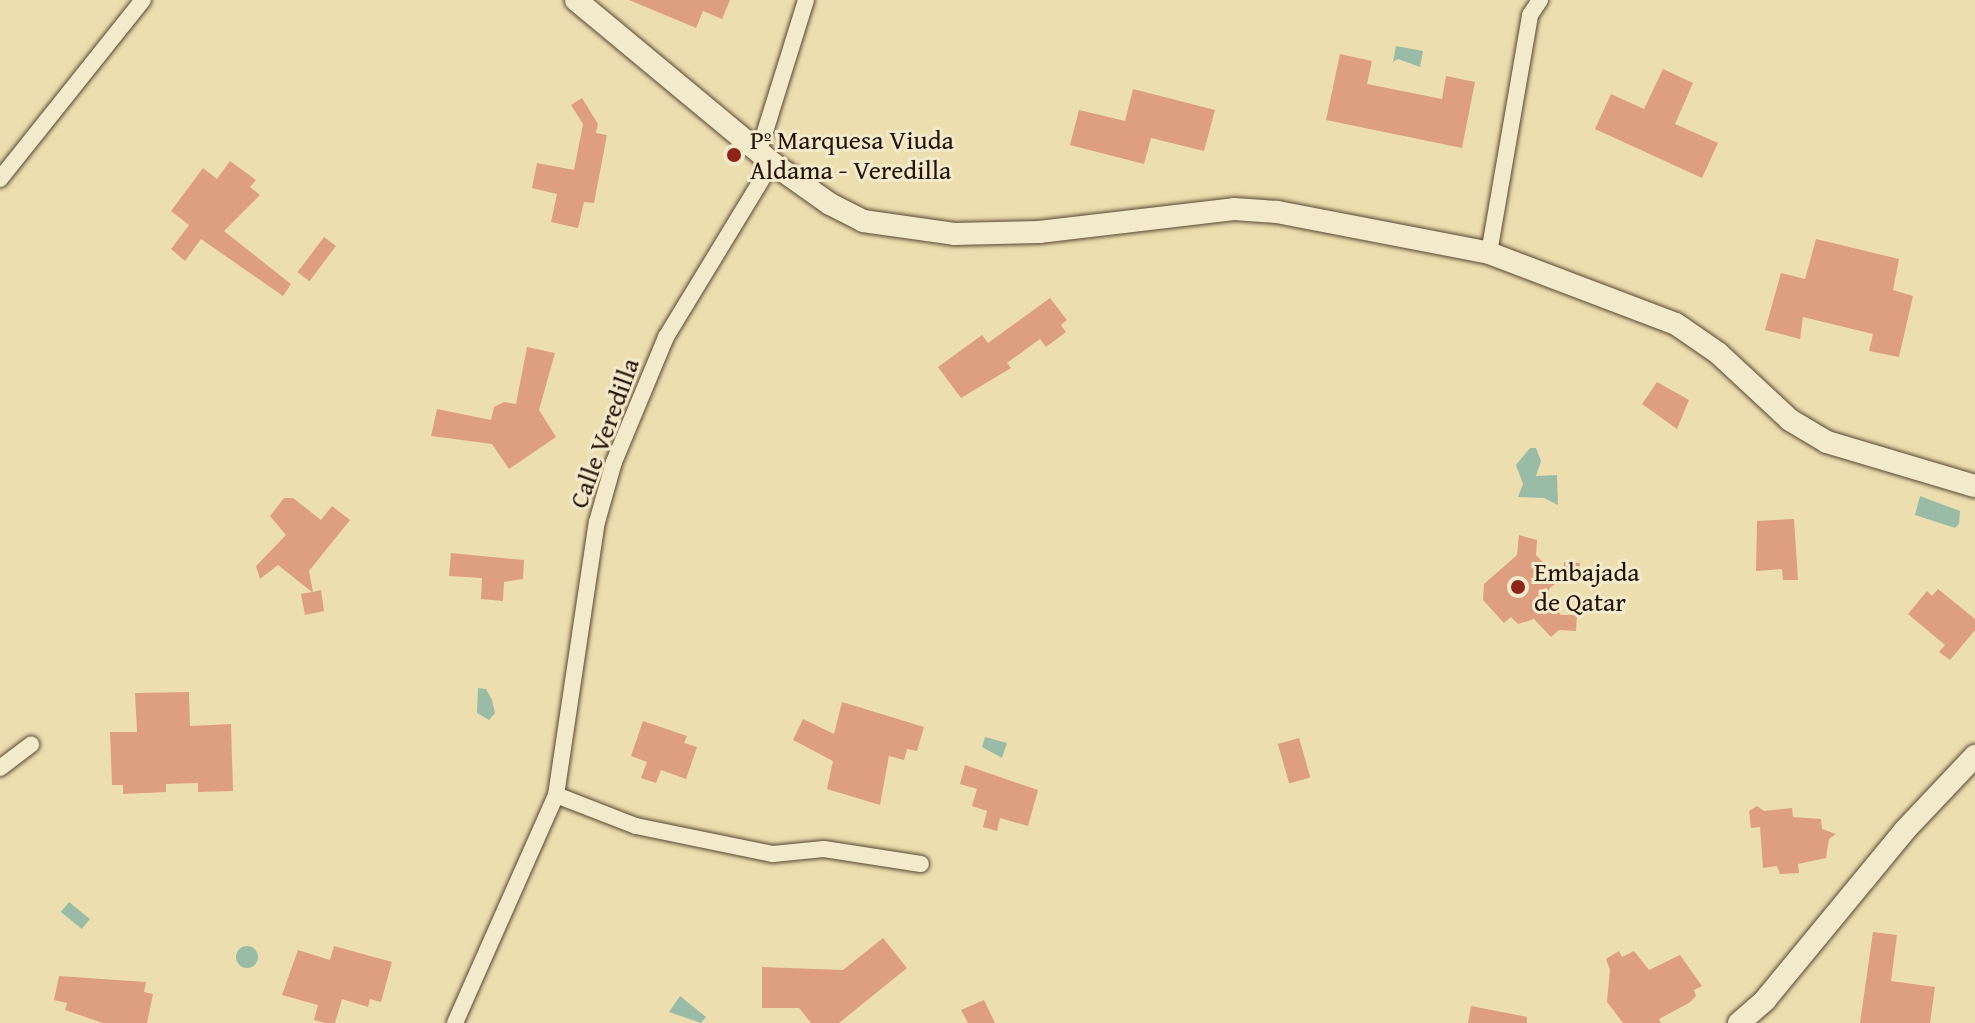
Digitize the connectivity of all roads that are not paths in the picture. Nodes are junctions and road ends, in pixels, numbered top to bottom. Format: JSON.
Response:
{"nodes":[{"id":1,"x":143,"y":0,"type":"edge"},
{"id":2,"x":576,"y":0,"type":"edge"},
{"id":3,"x":806,"y":0,"type":"edge"},
{"id":4,"x":1540,"y":0,"type":"edge"},
{"id":5,"x":765,"y":157,"type":"junction"},
{"id":6,"x":0,"y":179,"type":"edge"},
{"id":7,"x":1489,"y":253,"type":"junction"},
{"id":8,"x":1975,"y":486,"type":"edge"},
{"id":9,"x":31,"y":745,"type":"dead end"},
{"id":10,"x":1975,"y":756,"type":"edge"},
{"id":11,"x":0,"y":768,"type":"edge"},
{"id":12,"x":556,"y":795,"type":"junction"},
{"id":13,"x":921,"y":864,"type":"dead end"},
{"id":14,"x":455,"y":1023,"type":"edge"},
{"id":15,"x":1739,"y":1023,"type":"edge"}],
"edges":[{"from":1,"to":6,"type":"street"},
{"from":2,"to":5,"type":"street"},
{"from":3,"to":5,"type":"street","name":"Calle Veredilla"},
{"from":4,"to":7,"type":"street"},
{"from":5,"to":7,"type":"street"},
{"from":5,"to":12,"type":"street","name":"Calle Veredilla"},
{"from":7,"to":8,"type":"street"},
{"from":9,"to":11,"type":"street"},
{"from":10,"to":15,"type":"street"},
{"from":12,"to":13,"type":"street"},
{"from":12,"to":14,"type":"street","name":"Calle Veredilla"}]}
